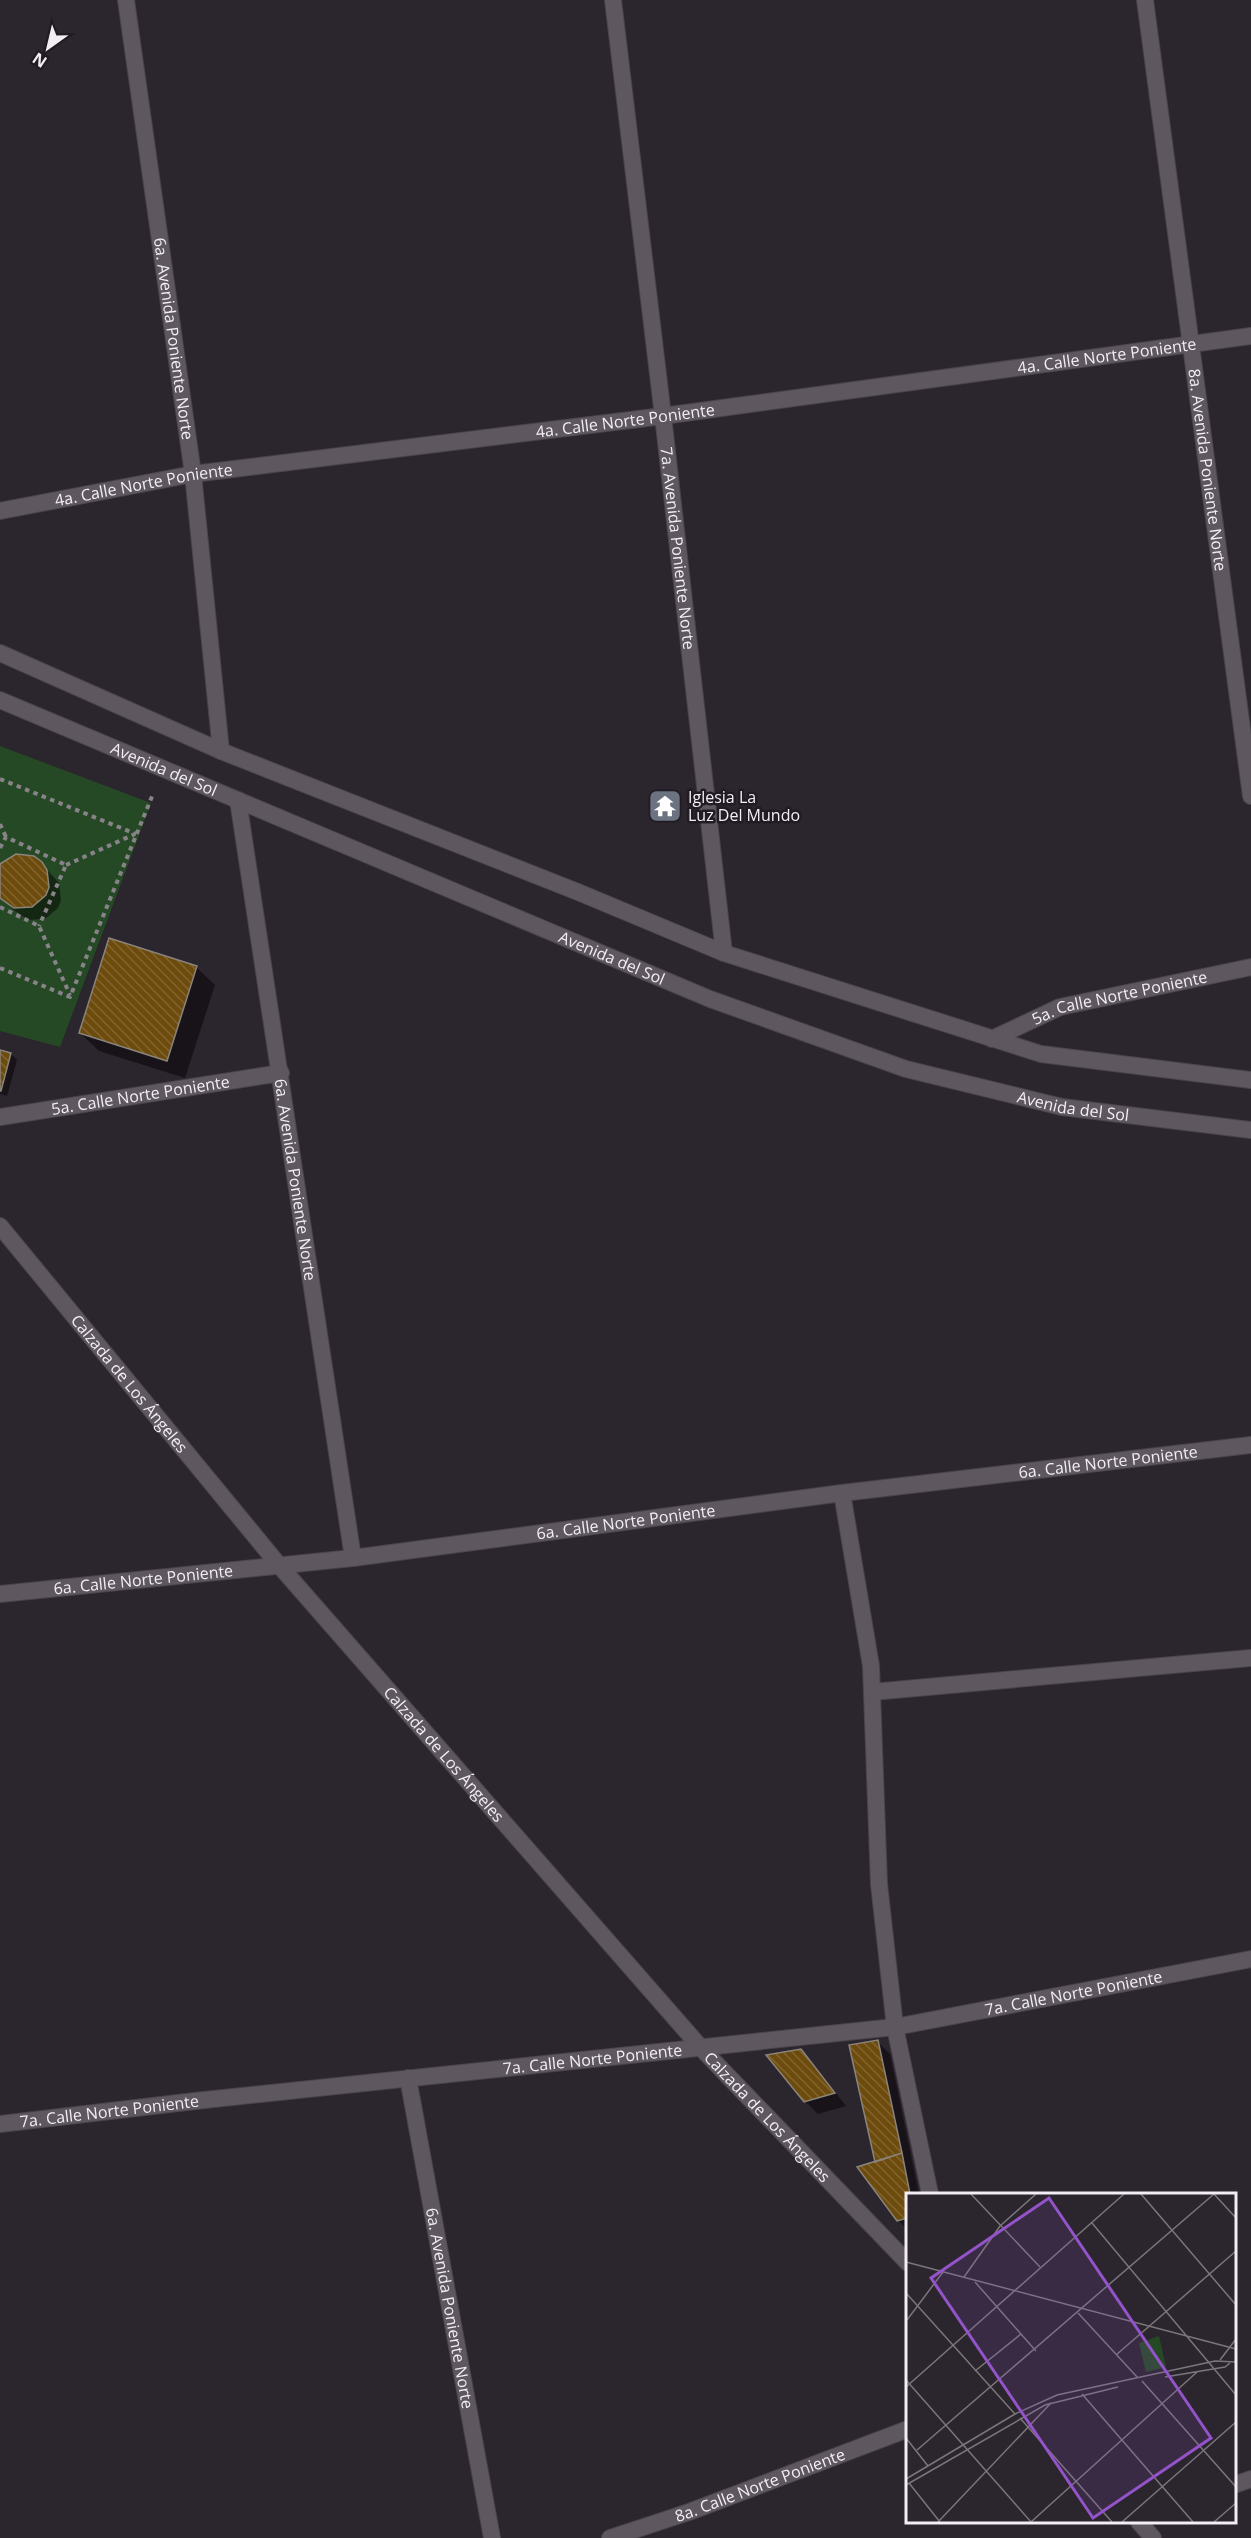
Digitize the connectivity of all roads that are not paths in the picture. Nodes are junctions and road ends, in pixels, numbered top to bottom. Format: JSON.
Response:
{"nodes":[{"id":1,"x":126,"y":0,"type":"edge"},
{"id":2,"x":613,"y":0,"type":"edge"},
{"id":3,"x":1145,"y":0,"type":"edge"},
{"id":4,"x":1251,"y":336,"type":"edge"},
{"id":5,"x":1189,"y":344,"type":"junction"},
{"id":6,"x":663,"y":416,"type":"junction"},
{"id":7,"x":193,"y":474,"type":"junction"},
{"id":8,"x":0,"y":511,"type":"edge"},
{"id":9,"x":0,"y":653,"type":"edge"},
{"id":10,"x":0,"y":700,"type":"edge"},
{"id":11,"x":221,"y":751,"type":"junction"},
{"id":12,"x":1251,"y":796,"type":"edge"},
{"id":13,"x":238,"y":800,"type":"junction"},
{"id":14,"x":724,"y":953,"type":"junction"},
{"id":15,"x":1251,"y":967,"type":"edge"},
{"id":16,"x":992,"y":1039,"type":"junction"},
{"id":17,"x":281,"y":1073,"type":"junction"},
{"id":18,"x":1251,"y":1080,"type":"edge"},
{"id":19,"x":0,"y":1117,"type":"edge"},
{"id":20,"x":1251,"y":1130,"type":"edge"},
{"id":21,"x":0,"y":1227,"type":"edge"},
{"id":22,"x":1251,"y":1445,"type":"edge"},
{"id":23,"x":842,"y":1493,"type":"junction"},
{"id":24,"x":353,"y":1558,"type":"junction"},
{"id":25,"x":278,"y":1564,"type":"junction"},
{"id":26,"x":0,"y":1594,"type":"edge"},
{"id":27,"x":1251,"y":1658,"type":"edge"},
{"id":28,"x":872,"y":1692,"type":"junction"},
{"id":29,"x":1251,"y":1959,"type":"edge"},
{"id":30,"x":894,"y":2027,"type":"junction"},
{"id":31,"x":702,"y":2049,"type":"junction"},
{"id":32,"x":408,"y":2078,"type":"junction"},
{"id":33,"x":0,"y":2124,"type":"edge"},
{"id":34,"x":930,"y":2193,"type":"edge"},
{"id":35,"x":906,"y":2260,"type":"edge"},
{"id":36,"x":906,"y":2431,"type":"edge"},
{"id":37,"x":1251,"y":2479,"type":"edge"},
{"id":38,"x":1236,"y":2484,"type":"edge"},
{"id":39,"x":1140,"y":2523,"type":"edge"},
{"id":40,"x":492,"y":2538,"type":"edge"},
{"id":41,"x":610,"y":2538,"type":"edge"},
{"id":42,"x":1153,"y":2538,"type":"edge"}],
"edges":[{"from":1,"to":7,"type":"street","name":"6a. Avenida Poniente Norte"},
{"from":2,"to":6,"type":"street","name":"7a. Avenida Poniente Norte"},
{"from":3,"to":5,"type":"street","name":"8a. Avenida Poniente Norte"},
{"from":4,"to":5,"type":"street","name":"4a. Calle Norte Poniente"},
{"from":5,"to":6,"type":"street","name":"4a. Calle Norte Poniente"},
{"from":5,"to":12,"type":"street","name":"8a. Avenida Poniente Norte"},
{"from":6,"to":7,"type":"street","name":"4a. Calle Norte Poniente"},
{"from":6,"to":14,"type":"street","name":"7a. Avenida Poniente Norte"},
{"from":7,"to":8,"type":"street","name":"4a. Calle Norte Poniente"},
{"from":7,"to":11,"type":"street","name":"6a. Avenida Poniente Norte"},
{"from":9,"to":11,"type":"street"},
{"from":10,"to":13,"type":"street","name":"Avenida del Sol"},
{"from":11,"to":14,"type":"street"},
{"from":13,"to":17,"type":"street","name":"6a. Avenida Poniente Norte"},
{"from":13,"to":20,"type":"street","name":"Avenida del Sol"},
{"from":14,"to":16,"type":"street"},
{"from":15,"to":16,"type":"street","name":"5a. Calle Norte Poniente"},
{"from":16,"to":18,"type":"street"},
{"from":17,"to":19,"type":"street","name":"5a. Calle Norte Poniente"},
{"from":17,"to":24,"type":"street","name":"6a. Avenida Poniente Norte"},
{"from":21,"to":25,"type":"street","name":"Calzada de Los Ángeles"},
{"from":22,"to":23,"type":"street","name":"6a. Calle Norte Poniente"},
{"from":23,"to":24,"type":"street","name":"6a. Calle Norte Poniente"},
{"from":23,"to":28,"type":"street"},
{"from":24,"to":25,"type":"street","name":"6a. Calle Norte Poniente"},
{"from":25,"to":26,"type":"street","name":"6a. Calle Norte Poniente"},
{"from":25,"to":31,"type":"street","name":"Calzada de Los Ángeles"},
{"from":27,"to":28,"type":"street"},
{"from":28,"to":30,"type":"street"},
{"from":29,"to":30,"type":"street","name":"7a. Calle Norte Poniente"},
{"from":30,"to":31,"type":"street","name":"7a. Calle Norte Poniente"},
{"from":30,"to":34,"type":"street"},
{"from":31,"to":32,"type":"street","name":"7a. Calle Norte Poniente"},
{"from":31,"to":35,"type":"street","name":"Calzada de Los Ángeles"},
{"from":32,"to":33,"type":"street","name":"7a. Calle Norte Poniente"},
{"from":32,"to":40,"type":"street","name":"6a. Avenida Poniente Norte"},
{"from":36,"to":41,"type":"street","name":"8a. Calle Norte Poniente"},
{"from":37,"to":38,"type":"street"},
{"from":39,"to":42,"type":"street"}]}
